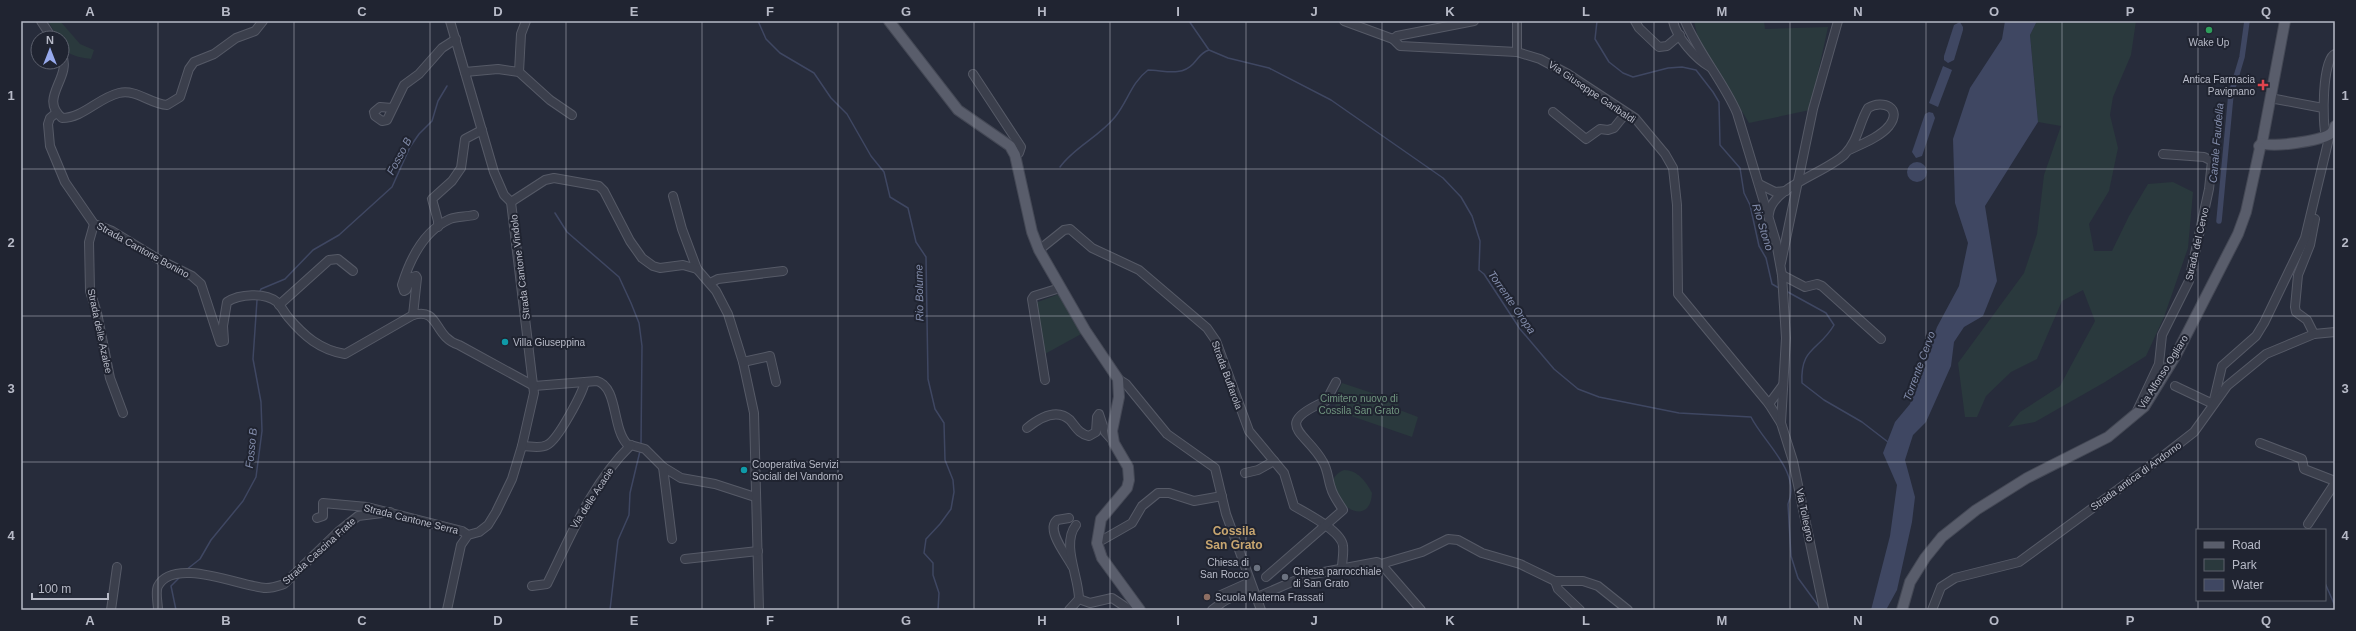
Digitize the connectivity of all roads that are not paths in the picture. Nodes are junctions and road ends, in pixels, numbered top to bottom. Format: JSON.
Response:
{"nodes":[{"id":1,"x":41,"y":21,"type":"edge"},
{"id":2,"x":263,"y":21,"type":"edge"},
{"id":3,"x":450,"y":21,"type":"edge"},
{"id":4,"x":526,"y":21,"type":"edge"},
{"id":5,"x":889,"y":21,"type":"edge"},
{"id":6,"x":1344,"y":21,"type":"edge"},
{"id":7,"x":1474,"y":21,"type":"edge"},
{"id":8,"x":1517,"y":21,"type":"edge"},
{"id":9,"x":1635,"y":21,"type":"edge"},
{"id":10,"x":1673,"y":21,"type":"edge"},
{"id":11,"x":1685,"y":21,"type":"edge"},
{"id":12,"x":1838,"y":21,"type":"edge"},
{"id":13,"x":2285,"y":21,"type":"edge"},
{"id":14,"x":47,"y":30,"type":"edge"},
{"id":15,"x":1680,"y":35,"type":"junction"},
{"id":16,"x":456,"y":39,"type":"junction"},
{"id":17,"x":1394,"y":39,"type":"junction"},
{"id":18,"x":1517,"y":52,"type":"junction"},
{"id":19,"x":2335,"y":54,"type":"edge"},
{"id":20,"x":1712,"y":69,"type":"junction"},
{"id":21,"x":65,"y":70,"type":"edge"},
{"id":22,"x":465,"y":72,"type":"junction"},
{"id":23,"x":518,"y":72,"type":"junction"},
{"id":24,"x":973,"y":74,"type":"dead end"},
{"id":25,"x":2270,"y":98,"type":"junction"},
{"id":26,"x":392,"y":108,"type":"dead end"},
{"id":27,"x":2323,"y":108,"type":"junction"},
{"id":28,"x":1553,"y":112,"type":"dead end"},
{"id":29,"x":56,"y":113,"type":"junction"},
{"id":30,"x":1626,"y":113,"type":"junction"},
{"id":31,"x":572,"y":114,"type":"dead end"},
{"id":32,"x":482,"y":130,"type":"junction"},
{"id":33,"x":2330,"y":132,"type":"edge"},
{"id":34,"x":2262,"y":145,"type":"junction"},
{"id":35,"x":1849,"y":150,"type":"junction"},
{"id":36,"x":2163,"y":154,"type":"dead end"},
{"id":37,"x":1015,"y":155,"type":"junction"},
{"id":38,"x":1800,"y":180,"type":"junction"},
{"id":39,"x":1759,"y":184,"type":"junction"},
{"id":40,"x":673,"y":196,"type":"dead end"},
{"id":41,"x":1775,"y":196,"type":"junction"},
{"id":42,"x":1763,"y":198,"type":"junction"},
{"id":43,"x":511,"y":202,"type":"junction"},
{"id":44,"x":2315,"y":202,"type":"junction"},
{"id":45,"x":474,"y":215,"type":"dead end"},
{"id":46,"x":1768,"y":217,"type":"junction"},
{"id":47,"x":94,"y":224,"type":"junction"},
{"id":48,"x":438,"y":227,"type":"junction"},
{"id":49,"x":1039,"y":250,"type":"junction"},
{"id":50,"x":1780,"y":266,"type":"junction"},
{"id":51,"x":697,"y":269,"type":"junction"},
{"id":52,"x":353,"y":271,"type":"dead end"},
{"id":53,"x":784,"y":271,"type":"dead end"},
{"id":54,"x":1782,"y":275,"type":"junction"},
{"id":55,"x":710,"y":283,"type":"junction"},
{"id":56,"x":1060,"y":288,"type":"junction"},
{"id":57,"x":279,"y":305,"type":"junction"},
{"id":58,"x":413,"y":315,"type":"junction"},
{"id":59,"x":2335,"y":332,"type":"edge"},
{"id":60,"x":2314,"y":334,"type":"junction"},
{"id":61,"x":1881,"y":338,"type":"dead end"},
{"id":62,"x":743,"y":362,"type":"junction"},
{"id":63,"x":1118,"y":379,"type":"junction"},
{"id":64,"x":1045,"y":380,"type":"dead end"},
{"id":65,"x":585,"y":382,"type":"junction"},
{"id":66,"x":776,"y":382,"type":"dead end"},
{"id":67,"x":1336,"y":382,"type":"dead end"},
{"id":68,"x":534,"y":386,"type":"junction"},
{"id":69,"x":2175,"y":386,"type":"dead end"},
{"id":70,"x":1759,"y":393,"type":"junction"},
{"id":71,"x":1779,"y":396,"type":"junction"},
{"id":72,"x":1769,"y":404,"type":"junction"},
{"id":73,"x":2213,"y":404,"type":"junction"},
{"id":74,"x":122,"y":413,"type":"dead end"},
{"id":75,"x":2136,"y":414,"type":"junction"},
{"id":76,"x":1781,"y":423,"type":"junction"},
{"id":77,"x":1027,"y":428,"type":"dead end"},
{"id":78,"x":1114,"y":442,"type":"junction"},
{"id":79,"x":2260,"y":444,"type":"dead end"},
{"id":80,"x":522,"y":446,"type":"junction"},
{"id":81,"x":637,"y":447,"type":"junction"},
{"id":82,"x":1274,"y":461,"type":"junction"},
{"id":83,"x":663,"y":467,"type":"junction"},
{"id":84,"x":1246,"y":473,"type":"dead end"},
{"id":85,"x":2335,"y":482,"type":"edge"},
{"id":86,"x":1222,"y":496,"type":"junction"},
{"id":87,"x":755,"y":497,"type":"junction"},
{"id":88,"x":390,"y":512,"type":"junction"},
{"id":89,"x":317,"y":518,"type":"dead end"},
{"id":90,"x":2308,"y":524,"type":"dead end"},
{"id":91,"x":1325,"y":525,"type":"junction"},
{"id":92,"x":468,"y":535,"type":"junction"},
{"id":93,"x":672,"y":539,"type":"dead end"},
{"id":94,"x":1097,"y":543,"type":"junction"},
{"id":95,"x":758,"y":551,"type":"junction"},
{"id":96,"x":685,"y":559,"type":"dead end"},
{"id":97,"x":1381,"y":564,"type":"junction"},
{"id":98,"x":117,"y":567,"type":"dead end"},
{"id":99,"x":1342,"y":568,"type":"junction"},
{"id":100,"x":1076,"y":574,"type":"junction"},
{"id":101,"x":1266,"y":577,"type":"dead end"},
{"id":102,"x":1555,"y":581,"type":"junction"},
{"id":103,"x":1251,"y":585,"type":"junction"},
{"id":104,"x":532,"y":586,"type":"dead end"},
{"id":105,"x":1255,"y":598,"type":"junction"},
{"id":106,"x":1079,"y":599,"type":"junction"},
{"id":107,"x":1578,"y":609,"type":"edge"},
{"id":108,"x":1825,"y":609,"type":"edge"},
{"id":109,"x":111,"y":610,"type":"edge"},
{"id":110,"x":158,"y":610,"type":"edge"},
{"id":111,"x":447,"y":610,"type":"edge"},
{"id":112,"x":759,"y":610,"type":"edge"},
{"id":113,"x":1069,"y":610,"type":"edge"},
{"id":114,"x":1130,"y":610,"type":"edge"},
{"id":115,"x":1140,"y":610,"type":"edge"},
{"id":116,"x":1212,"y":610,"type":"edge"},
{"id":117,"x":1261,"y":610,"type":"edge"},
{"id":118,"x":1420,"y":610,"type":"edge"},
{"id":119,"x":1628,"y":610,"type":"edge"},
{"id":120,"x":1902,"y":610,"type":"edge"},
{"id":121,"x":1932,"y":610,"type":"edge"}],
"edges":[{"from":1,"to":14,"type":"street"},
{"from":2,"to":29,"type":"street"},
{"from":3,"to":16,"type":"street","name":"Strada Cantone Vindolo"},
{"from":4,"to":23,"type":"street"},
{"from":5,"to":37,"type":"main road"},
{"from":6,"to":17,"type":"street","name":"Via Giuseppe Garibaldi"},
{"from":7,"to":17,"type":"street"},
{"from":8,"to":18,"type":"street"},
{"from":9,"to":15,"type":"street"},
{"from":10,"to":15,"type":"street"},
{"from":11,"to":20,"type":"street"},
{"from":12,"to":38,"type":"street"},
{"from":13,"to":25,"type":"main road","name":"Via Alfonso Ogliaro"},
{"from":15,"to":20,"type":"street"},
{"from":16,"to":22,"type":"street","name":"Strada Cantone Vindolo"},
{"from":16,"to":26,"type":"street"},
{"from":17,"to":18,"type":"street","name":"Via Giuseppe Garibaldi"},
{"from":18,"to":30,"type":"street","name":"Via Giuseppe Garibaldi"},
{"from":19,"to":27,"type":"street"},
{"from":20,"to":39,"type":"street"},
{"from":21,"to":29,"type":"street"},
{"from":22,"to":23,"type":"street"},
{"from":22,"to":32,"type":"street","name":"Strada Cantone Vindolo"},
{"from":23,"to":31,"type":"street"},
{"from":24,"to":37,"type":"street"},
{"from":25,"to":27,"type":"street"},
{"from":25,"to":34,"type":"main road","name":"Via Alfonso Ogliaro"},
{"from":27,"to":33,"type":"street"},
{"from":28,"to":30,"type":"street"},
{"from":29,"to":47,"type":"street","name":"Strada Cantone Bonino"},
{"from":30,"to":70,"type":"street","name":"Via Giuseppe Garibaldi"},
{"from":32,"to":43,"type":"street","name":"Strada Cantone Vindolo"},
{"from":32,"to":48,"type":"street"},
{"from":33,"to":34,"type":"main road"},
{"from":33,"to":44,"type":"street"},
{"from":34,"to":75,"type":"main road","name":"Via Alfonso Ogliaro"},
{"from":35,"to":35,"type":"street"},
{"from":35,"to":38,"type":"street"},
{"from":36,"to":75,"type":"street","name":"Strada del Cervo"},
{"from":37,"to":49,"type":"main road"},
{"from":38,"to":41,"type":"street"},
{"from":38,"to":50,"type":"street"},
{"from":39,"to":41,"type":"street"},
{"from":39,"to":42,"type":"street"},
{"from":40,"to":51,"type":"street"},
{"from":41,"to":42,"type":"street"},
{"from":41,"to":46,"type":"street"},
{"from":42,"to":46,"type":"street"},
{"from":43,"to":51,"type":"street"},
{"from":43,"to":68,"type":"street","name":"Strada Cantone Vindolo"},
{"from":44,"to":60,"type":"street"},
{"from":44,"to":73,"type":"street"},
{"from":45,"to":48,"type":"street"},
{"from":46,"to":50,"type":"street"},
{"from":47,"to":57,"type":"street","name":"Strada Cantone Bonino"},
{"from":47,"to":74,"type":"street","name":"Strada delle Azalee"},
{"from":48,"to":58,"type":"street"},
{"from":49,"to":56,"type":"main road"},
{"from":49,"to":82,"type":"street","name":"Strada Buffarola"},
{"from":50,"to":54,"type":"street"},
{"from":51,"to":55,"type":"street"},
{"from":52,"to":57,"type":"street"},
{"from":53,"to":55,"type":"street"},
{"from":54,"to":61,"type":"street"},
{"from":54,"to":71,"type":"street"},
{"from":55,"to":62,"type":"street"},
{"from":56,"to":63,"type":"main road"},
{"from":56,"to":64,"type":"street"},
{"from":57,"to":58,"type":"street","name":"Strada Cantone Bonino"},
{"from":58,"to":68,"type":"street"},
{"from":59,"to":60,"type":"street","name":"Strada antica di Andorno"},
{"from":60,"to":73,"type":"street","name":"Strada antica di Andorno"},
{"from":62,"to":66,"type":"street"},
{"from":62,"to":87,"type":"street"},
{"from":63,"to":78,"type":"main road"},
{"from":63,"to":86,"type":"street"},
{"from":65,"to":68,"type":"street"},
{"from":65,"to":80,"type":"street"},
{"from":65,"to":81,"type":"street"},
{"from":67,"to":91,"type":"street"},
{"from":68,"to":80,"type":"street","name":"Strada Cantone Vindolo"},
{"from":69,"to":73,"type":"street"},
{"from":70,"to":71,"type":"street"},
{"from":70,"to":72,"type":"street","name":"Via Giuseppe Garibaldi"},
{"from":71,"to":72,"type":"street"},
{"from":71,"to":76,"type":"street"},
{"from":72,"to":76,"type":"street","name":"Via Giuseppe Garibaldi"},
{"from":73,"to":121,"type":"street","name":"Strada antica di Andorno"},
{"from":75,"to":120,"type":"main road","name":"Via Alfonso Ogliaro"},
{"from":76,"to":108,"type":"street","name":"Via Tollegno"},
{"from":77,"to":78,"type":"street"},
{"from":78,"to":94,"type":"main road"},
{"from":79,"to":85,"type":"street"},
{"from":80,"to":92,"type":"street","name":"Strada Cantone Vindolo"},
{"from":81,"to":83,"type":"street"},
{"from":81,"to":104,"type":"street","name":"Via delle Acacie"},
{"from":82,"to":84,"type":"street"},
{"from":82,"to":91,"type":"street","name":"Strada Buffarola"},
{"from":83,"to":87,"type":"street"},
{"from":83,"to":93,"type":"street"},
{"from":85,"to":90,"type":"street"},
{"from":86,"to":94,"type":"street"},
{"from":86,"to":103,"type":"street"},
{"from":87,"to":95,"type":"street"},
{"from":88,"to":89,"type":"street","name":"Strada Cantone Serra"},
{"from":88,"to":92,"type":"street","name":"Strada Cantone Serra"},
{"from":88,"to":110,"type":"street","name":"Strada Cascina Frate"},
{"from":91,"to":99,"type":"street","name":"Strada Buffarola"},
{"from":91,"to":101,"type":"street"},
{"from":92,"to":111,"type":"street"},
{"from":94,"to":115,"type":"main road"},
{"from":95,"to":96,"type":"street"},
{"from":95,"to":112,"type":"street"},
{"from":97,"to":99,"type":"street"},
{"from":97,"to":102,"type":"street"},
{"from":97,"to":118,"type":"street"},
{"from":98,"to":109,"type":"street"},
{"from":99,"to":105,"type":"street"},
{"from":100,"to":100,"type":"street"},
{"from":100,"to":106,"type":"street"},
{"from":102,"to":107,"type":"street"},
{"from":102,"to":119,"type":"street"},
{"from":103,"to":105,"type":"street"},
{"from":103,"to":116,"type":"street"},
{"from":105,"to":117,"type":"street"},
{"from":106,"to":113,"type":"street"},
{"from":106,"to":114,"type":"street"}]}
